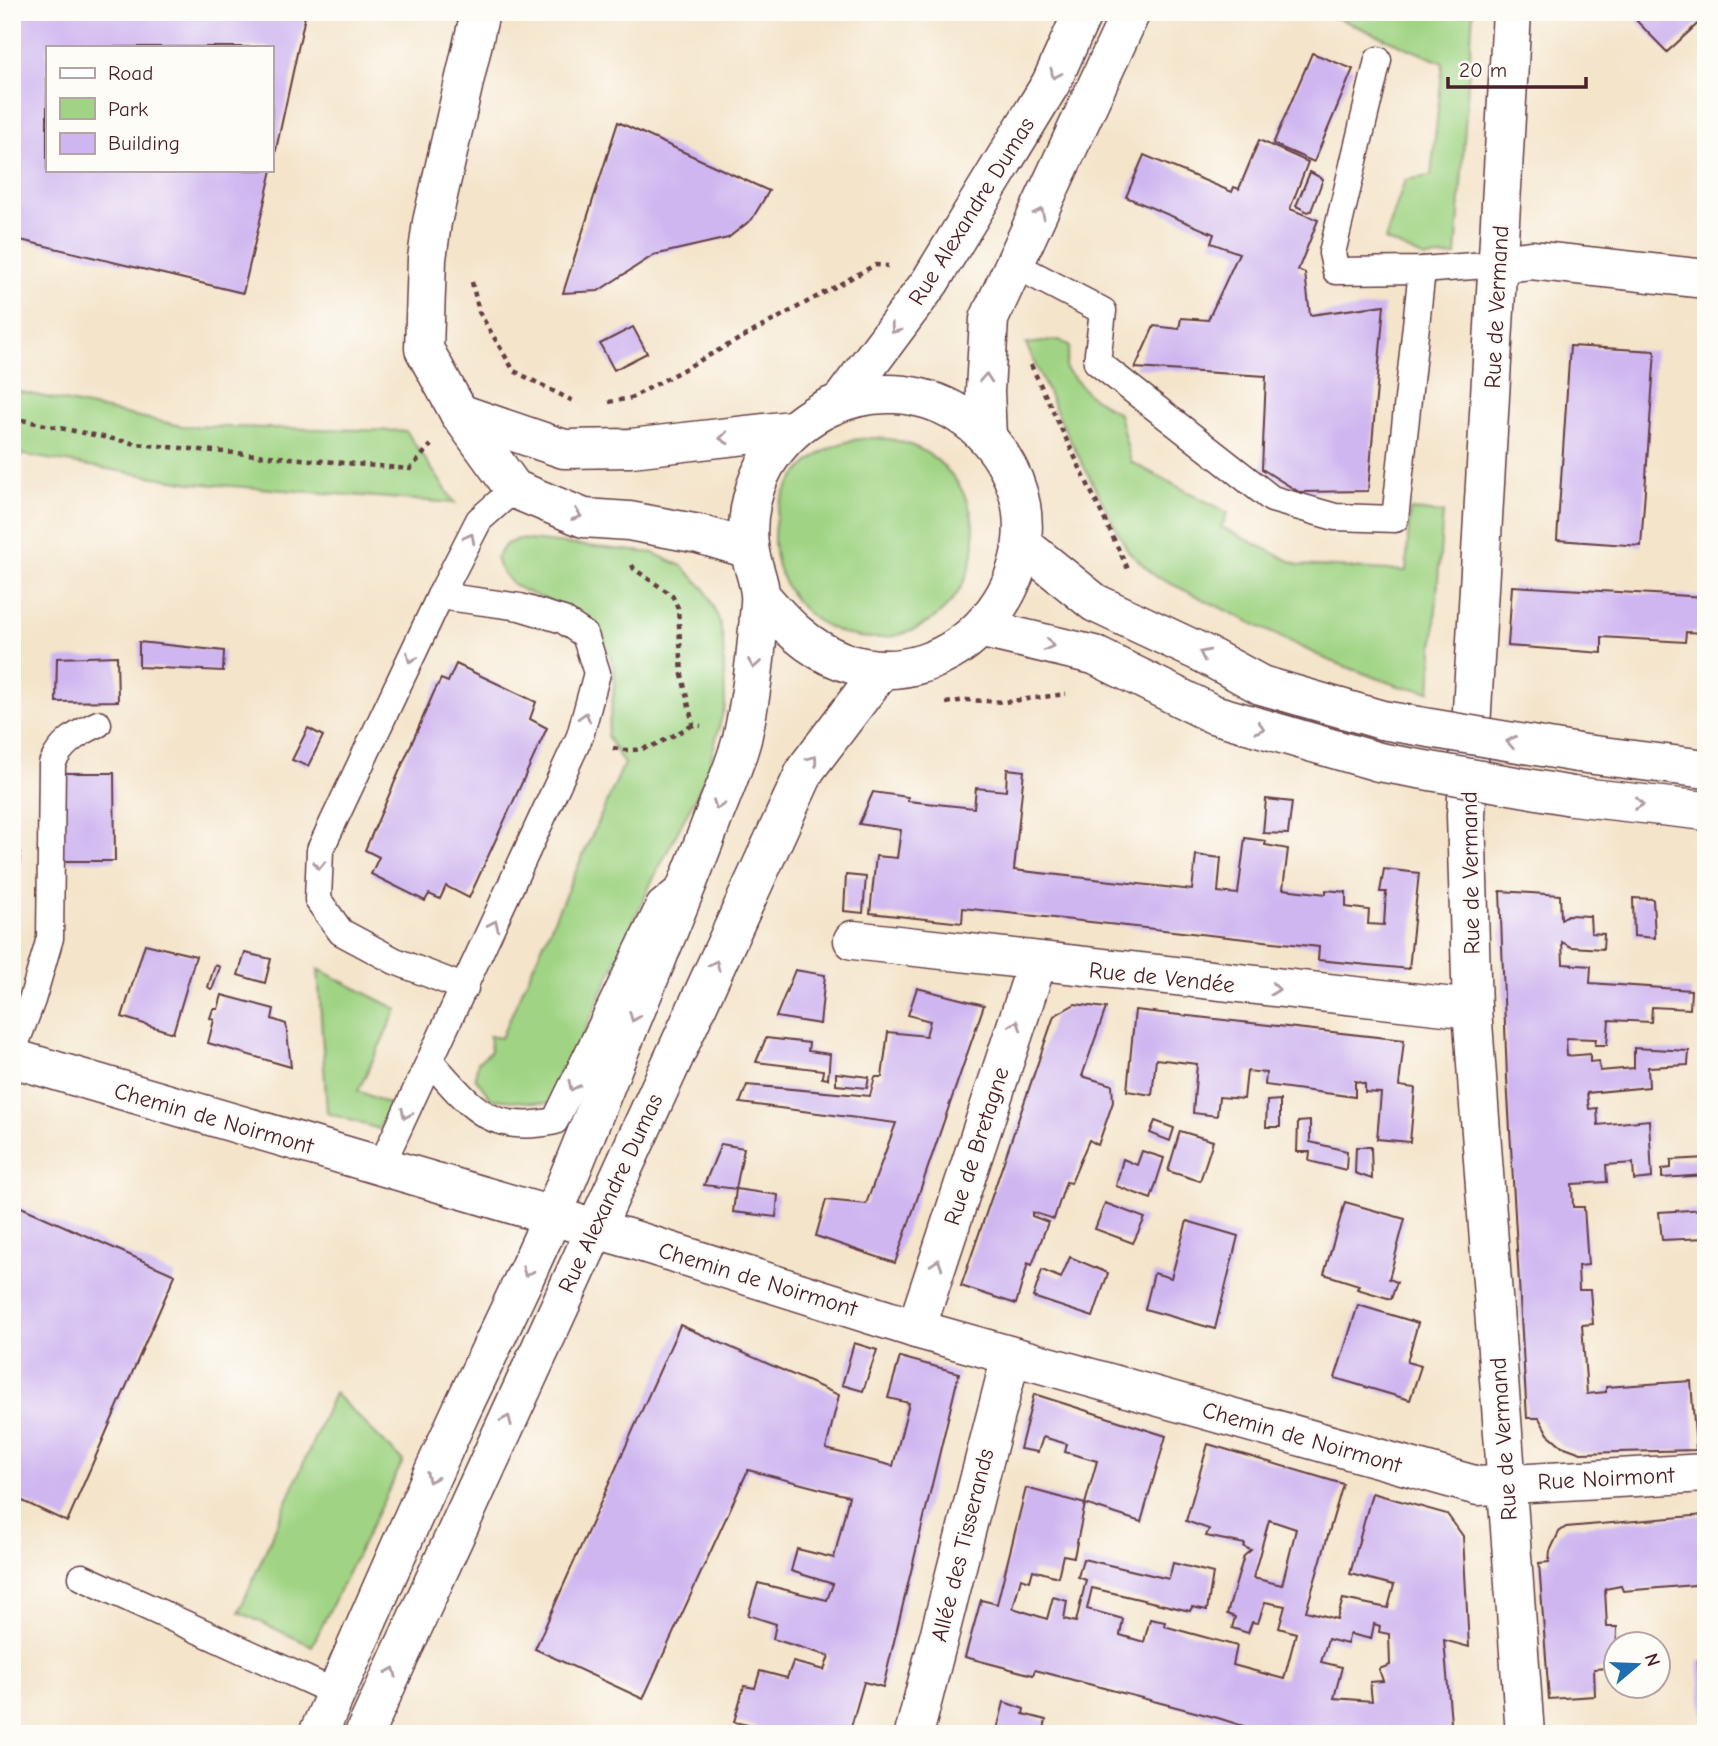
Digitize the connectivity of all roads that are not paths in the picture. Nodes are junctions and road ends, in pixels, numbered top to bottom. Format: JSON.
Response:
{"nodes":[{"id":1,"x":480,"y":12,"type":"edge"},
{"id":2,"x":1083,"y":12,"type":"edge"},
{"id":3,"x":1131,"y":12,"type":"edge"},
{"id":4,"x":1512,"y":12,"type":"edge"},
{"id":5,"x":1378,"y":60,"type":"dead end"},
{"id":6,"x":1498,"y":264,"type":"junction"},
{"id":7,"x":1015,"y":265,"type":"junction"},
{"id":8,"x":1422,"y":270,"type":"junction"},
{"id":9,"x":1706,"y":279,"type":"edge"},
{"id":10,"x":842,"y":400,"type":"junction"},
{"id":11,"x":459,"y":413,"type":"junction"},
{"id":12,"x":791,"y":430,"type":"junction"},
{"id":13,"x":987,"y":437,"type":"junction"},
{"id":14,"x":514,"y":489,"type":"junction"},
{"id":15,"x":1023,"y":545,"type":"junction"},
{"id":16,"x":749,"y":550,"type":"junction"},
{"id":17,"x":440,"y":596,"type":"junction"},
{"id":18,"x":761,"y":596,"type":"junction"},
{"id":19,"x":983,"y":629,"type":"junction"},
{"id":20,"x":882,"y":668,"type":"junction"},
{"id":21,"x":98,"y":724,"type":"dead end"},
{"id":22,"x":1706,"y":769,"type":"edge"},
{"id":23,"x":1706,"y":811,"type":"edge"},
{"id":24,"x":690,"y":880,"type":"junction"},
{"id":25,"x":853,"y":940,"type":"dead end"},
{"id":26,"x":1037,"y":963,"type":"junction"},
{"id":27,"x":465,"y":988,"type":"junction"},
{"id":28,"x":1472,"y":1009,"type":"junction"},
{"id":29,"x":12,"y":1053,"type":"edge"},
{"id":30,"x":12,"y":1058,"type":"edge"},
{"id":31,"x":430,"y":1061,"type":"junction"},
{"id":32,"x":381,"y":1166,"type":"junction"},
{"id":33,"x":552,"y":1217,"type":"junction"},
{"id":34,"x":593,"y":1229,"type":"junction"},
{"id":35,"x":916,"y":1329,"type":"junction"},
{"id":36,"x":1011,"y":1356,"type":"junction"},
{"id":37,"x":1706,"y":1473,"type":"edge"},
{"id":38,"x":1506,"y":1484,"type":"junction"},
{"id":39,"x":82,"y":1577,"type":"dead end"},
{"id":40,"x":336,"y":1693,"type":"junction"},
{"id":41,"x":318,"y":1734,"type":"edge"},
{"id":42,"x":364,"y":1734,"type":"edge"},
{"id":43,"x":914,"y":1734,"type":"edge"},
{"id":44,"x":1525,"y":1734,"type":"edge"}],
"edges":[{"from":1,"to":11,"type":"street"},
{"from":2,"to":10,"type":"street","name":"Rue Alexandre Dumas","one_way":true},
{"from":7,"to":3,"type":"street","one_way":true},
{"from":4,"to":6,"type":"street","name":"Rue de Vermand"},
{"from":5,"to":8,"type":"lane"},
{"from":6,"to":8,"type":"lane"},
{"from":6,"to":9,"type":"street"},
{"from":6,"to":28,"type":"street","name":"Rue de Vermand"},
{"from":7,"to":8,"type":"lane"},
{"from":13,"to":7,"type":"street","one_way":true},
{"from":10,"to":12,"type":"street"},
{"from":10,"to":13,"type":"street"},
{"from":12,"to":11,"type":"street","one_way":true},
{"from":11,"to":14,"type":"street"},
{"from":12,"to":16,"type":"street"},
{"from":13,"to":15,"type":"street"},
{"from":14,"to":16,"type":"street","one_way":true},
{"from":17,"to":14,"type":"lane","one_way":true},
{"from":15,"to":19,"type":"street"},
{"from":22,"to":15,"type":"street","one_way":true,"bridge":true},
{"from":16,"to":18,"type":"street"},
{"from":17,"to":27,"type":"lane","one_way":true},
{"from":27,"to":17,"type":"lane","one_way":true},
{"from":18,"to":20,"type":"street"},
{"from":18,"to":24,"type":"street","one_way":true},
{"from":19,"to":20,"type":"street"},
{"from":19,"to":23,"type":"street","one_way":true,"bridge":true},
{"from":34,"to":20,"type":"street","name":"Rue Alexandre Dumas","one_way":true},
{"from":21,"to":29,"type":"lane"},
{"from":24,"to":31,"type":"lane","one_way":true},
{"from":24,"to":33,"type":"street","one_way":true},
{"from":25,"to":26,"type":"street","name":"Rue de Vendée"},
{"from":26,"to":28,"type":"street","name":"Rue de Vendée","one_way":true},
{"from":35,"to":26,"type":"street","name":"Rue de Bretagne","one_way":true},
{"from":27,"to":31,"type":"lane"},
{"from":28,"to":38,"type":"street","name":"Rue de Vermand"},
{"from":30,"to":32,"type":"street","name":"Chemin de Noirmont"},
{"from":31,"to":32,"type":"lane","one_way":true},
{"from":32,"to":33,"type":"street","name":"Chemin de Noirmont"},
{"from":33,"to":34,"type":"street","name":"Chemin de Noirmont"},
{"from":33,"to":40,"type":"street","one_way":true},
{"from":34,"to":35,"type":"street","name":"Chemin de Noirmont"},
{"from":42,"to":34,"type":"street","name":"Rue Alexandre Dumas","one_way":true},
{"from":35,"to":36,"type":"street","name":"Chemin de Noirmont"},
{"from":36,"to":38,"type":"street","name":"Chemin de Noirmont"},
{"from":36,"to":43,"type":"street","name":"Allée des Tisserands"},
{"from":37,"to":38,"type":"street","name":"Rue Noirmont"},
{"from":38,"to":44,"type":"street","name":"Rue de Vermand"},
{"from":39,"to":40,"type":"lane"},
{"from":40,"to":41,"type":"street"}]}
